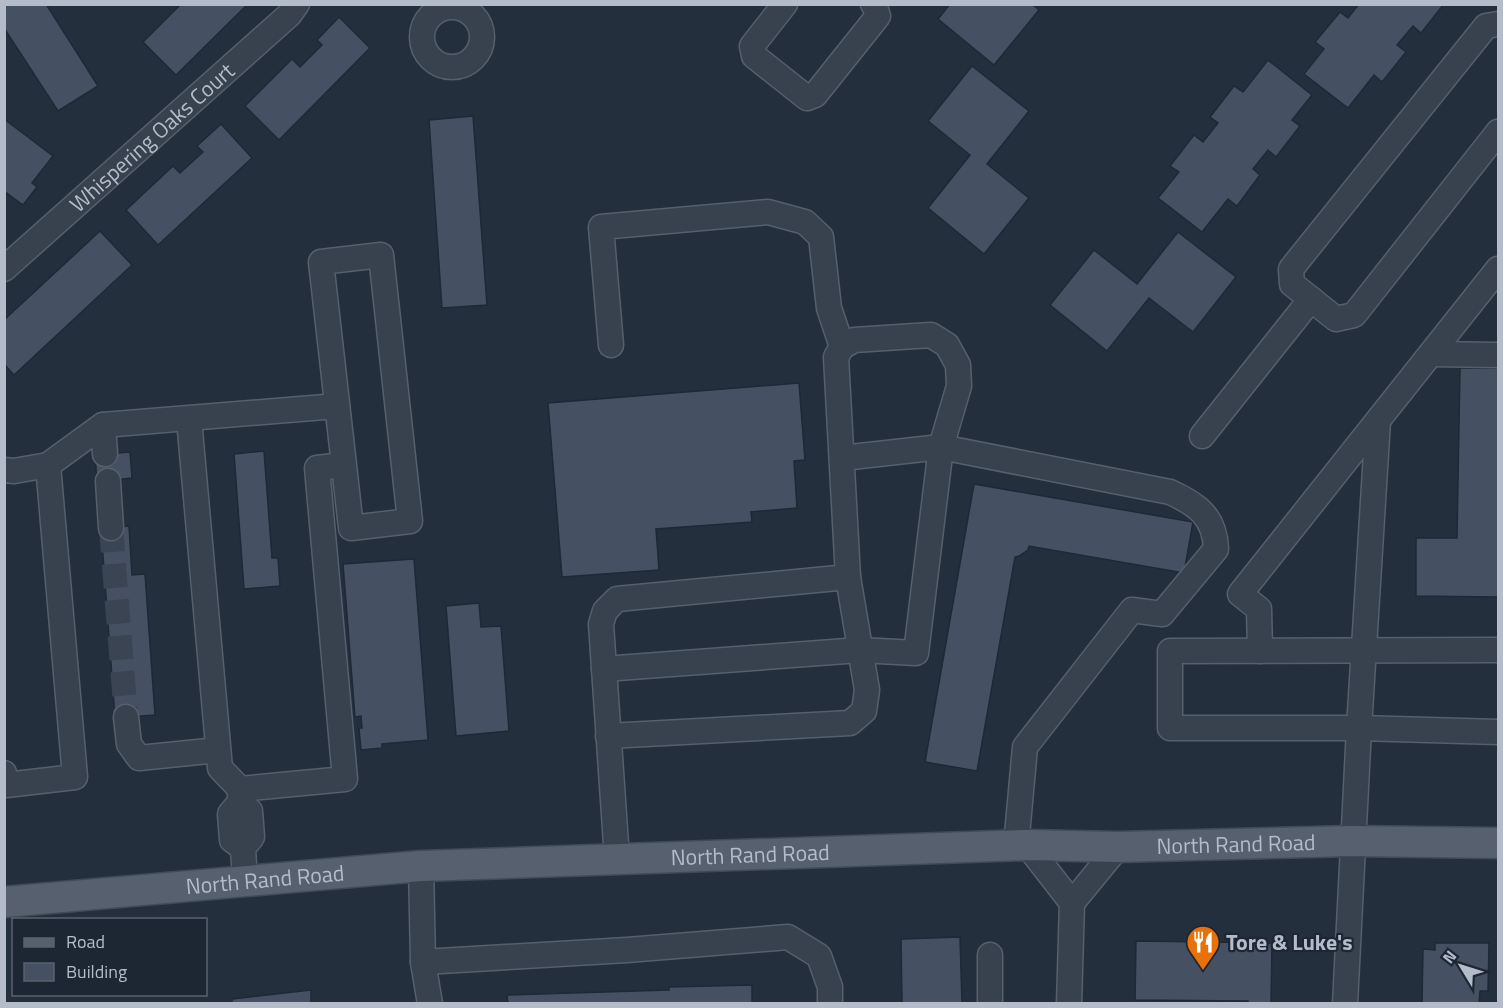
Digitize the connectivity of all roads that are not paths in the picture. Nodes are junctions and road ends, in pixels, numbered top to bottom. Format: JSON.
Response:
{"nodes":[{"id":1,"x":297,"y":4,"type":"edge"},
{"id":2,"x":785,"y":4,"type":"edge"},
{"id":3,"x":873,"y":4,"type":"edge"},
{"id":4,"x":1498,"y":24,"type":"edge"},
{"id":5,"x":1498,"y":132,"type":"edge"},
{"id":6,"x":4,"y":269,"type":"edge"},
{"id":7,"x":1498,"y":269,"type":"edge"},
{"id":8,"x":1311,"y":299,"type":"junction"},
{"id":9,"x":611,"y":345,"type":"dead end"},
{"id":10,"x":842,"y":346,"type":"junction"},
{"id":11,"x":1431,"y":354,"type":"junction"},
{"id":12,"x":1498,"y":355,"type":"edge"},
{"id":13,"x":337,"y":406,"type":"junction"},
{"id":14,"x":189,"y":418,"type":"junction"},
{"id":15,"x":1377,"y":421,"type":"junction"},
{"id":16,"x":103,"y":425,"type":"junction"},
{"id":17,"x":1202,"y":436,"type":"dead end"},
{"id":18,"x":941,"y":447,"type":"junction"},
{"id":19,"x":105,"y":454,"type":"dead end"},
{"id":20,"x":842,"y":458,"type":"junction"},
{"id":21,"x":48,"y":465,"type":"junction"},
{"id":22,"x":344,"y":465,"type":"junction"},
{"id":23,"x":4,"y":470,"type":"edge"},
{"id":24,"x":108,"y":481,"type":"dead end"},
{"id":25,"x":111,"y":528,"type":"tunnel mouth"},
{"id":26,"x":848,"y":577,"type":"junction"},
{"id":27,"x":860,"y":650,"type":"junction"},
{"id":28,"x":1498,"y":650,"type":"edge"},
{"id":29,"x":1260,"y":651,"type":"junction"},
{"id":30,"x":1364,"y":651,"type":"junction"},
{"id":31,"x":604,"y":669,"type":"junction"},
{"id":32,"x":126,"y":717,"type":"tunnel mouth"},
{"id":33,"x":1359,"y":728,"type":"junction"},
{"id":34,"x":1498,"y":732,"type":"edge"},
{"id":35,"x":608,"y":736,"type":"junction"},
{"id":36,"x":218,"y":750,"type":"junction"},
{"id":37,"x":4,"y":772,"type":"edge"},
{"id":38,"x":240,"y":796,"type":"junction"},
{"id":39,"x":1352,"y":841,"type":"junction"},
{"id":40,"x":1498,"y":843,"type":"edge"},
{"id":41,"x":1022,"y":845,"type":"junction"},
{"id":42,"x":1118,"y":847,"type":"junction"},
{"id":43,"x":616,"y":859,"type":"junction"},
{"id":44,"x":422,"y":866,"type":"junction"},
{"id":45,"x":245,"y":881,"type":"junction"},
{"id":46,"x":4,"y":902,"type":"edge"},
{"id":47,"x":1072,"y":903,"type":"junction"},
{"id":48,"x":990,"y":955,"type":"dead end"},
{"id":49,"x":423,"y":962,"type":"junction"},
{"id":50,"x":430,"y":1004,"type":"edge"},
{"id":51,"x":830,"y":1004,"type":"edge"},
{"id":52,"x":990,"y":1004,"type":"edge"},
{"id":53,"x":1069,"y":1004,"type":"edge"},
{"id":54,"x":1345,"y":1004,"type":"edge"}],
"edges":[{"from":1,"to":6,"type":"street","name":"Whispering Oaks Court"},
{"from":2,"to":3,"type":"street"},
{"from":4,"to":8,"type":"street"},
{"from":5,"to":8,"type":"street"},
{"from":7,"to":11,"type":"street"},
{"from":8,"to":17,"type":"street"},
{"from":9,"to":10,"type":"street"},
{"from":10,"to":18,"type":"street"},
{"from":10,"to":20,"type":"street"},
{"from":11,"to":12,"type":"street"},
{"from":11,"to":15,"type":"street"},
{"from":13,"to":14,"type":"street"},
{"from":13,"to":22,"type":"street"},
{"from":13,"to":22,"type":"street"},
{"from":14,"to":16,"type":"street"},
{"from":14,"to":36,"type":"street"},
{"from":15,"to":29,"type":"street"},
{"from":15,"to":30,"type":"street"},
{"from":16,"to":19,"type":"street"},
{"from":16,"to":21,"type":"street"},
{"from":18,"to":20,"type":"street"},
{"from":18,"to":27,"type":"street"},
{"from":18,"to":41,"type":"street"},
{"from":20,"to":26,"type":"street"},
{"from":21,"to":23,"type":"street"},
{"from":21,"to":37,"type":"street"},
{"from":22,"to":38,"type":"street"},
{"from":24,"to":25,"type":"street"},
{"from":26,"to":27,"type":"street"},
{"from":26,"to":31,"type":"street"},
{"from":27,"to":31,"type":"street"},
{"from":27,"to":35,"type":"street"},
{"from":28,"to":30,"type":"street"},
{"from":29,"to":30,"type":"street"},
{"from":29,"to":33,"type":"street"},
{"from":30,"to":33,"type":"street"},
{"from":31,"to":35,"type":"street"},
{"from":32,"to":36,"type":"street"},
{"from":33,"to":34,"type":"street"},
{"from":33,"to":39,"type":"street"},
{"from":35,"to":43,"type":"street"},
{"from":36,"to":38,"type":"street"},
{"from":38,"to":45,"type":"street"},
{"from":39,"to":40,"type":"main road","name":"North Rand Road"},
{"from":39,"to":42,"type":"main road","name":"North Rand Road"},
{"from":39,"to":54,"type":"street"},
{"from":41,"to":42,"type":"main road","name":"North Rand Road"},
{"from":41,"to":43,"type":"main road","name":"North Rand Road"},
{"from":41,"to":47,"type":"street"},
{"from":42,"to":47,"type":"street"},
{"from":43,"to":44,"type":"main road","name":"North Rand Road"},
{"from":44,"to":45,"type":"main road","name":"North Rand Road"},
{"from":44,"to":49,"type":"street"},
{"from":45,"to":46,"type":"main road","name":"North Rand Road"},
{"from":47,"to":53,"type":"street"},
{"from":48,"to":52,"type":"street"},
{"from":49,"to":50,"type":"street"},
{"from":49,"to":51,"type":"street"}]}
